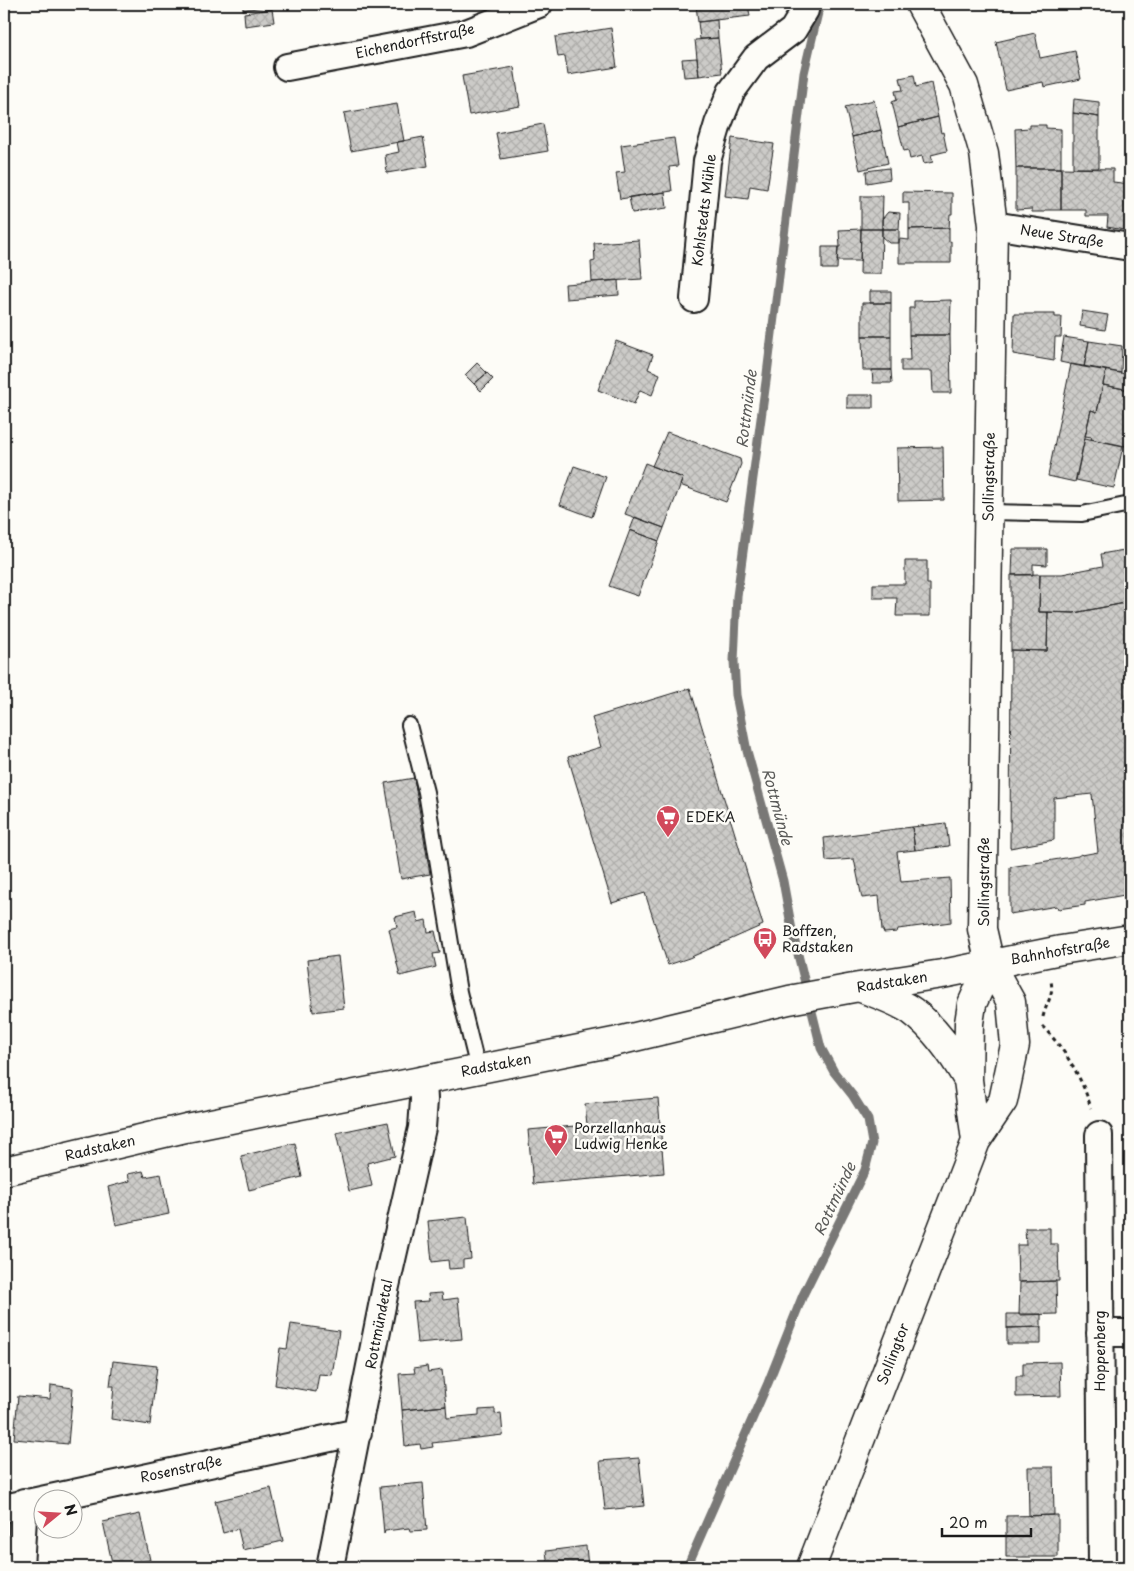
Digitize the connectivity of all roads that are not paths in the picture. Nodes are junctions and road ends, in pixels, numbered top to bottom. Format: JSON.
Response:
{"nodes":[{"id":1,"x":539,"y":4,"type":"edge"},
{"id":2,"x":806,"y":4,"type":"edge"},
{"id":3,"x":920,"y":4,"type":"edge"},
{"id":4,"x":287,"y":67,"type":"dead end"},
{"id":5,"x":993,"y":225,"type":"junction"},
{"id":6,"x":1130,"y":247,"type":"edge"},
{"id":7,"x":694,"y":299,"type":"dead end"},
{"id":8,"x":1130,"y":504,"type":"edge"},
{"id":9,"x":989,"y":512,"type":"junction"},
{"id":10,"x":409,"y":725,"type":"dead end"},
{"id":11,"x":1130,"y":939,"type":"edge"},
{"id":12,"x":990,"y":964,"type":"junction"},
{"id":13,"x":858,"y":987,"type":"junction"},
{"id":14,"x":478,"y":1069,"type":"junction"},
{"id":15,"x":422,"y":1080,"type":"junction"},
{"id":16,"x":968,"y":1080,"type":"junction"},
{"id":17,"x":1099,"y":1135,"type":"road end"},
{"id":18,"x":976,"y":1141,"type":"junction"},
{"id":19,"x":4,"y":1171,"type":"edge"},
{"id":20,"x":1100,"y":1333,"type":"junction"},
{"id":21,"x":1130,"y":1333,"type":"edge"},
{"id":22,"x":358,"y":1432,"type":"junction"},
{"id":23,"x":14,"y":1505,"type":"edge"},
{"id":24,"x":20,"y":1567,"type":"edge"},
{"id":25,"x":330,"y":1567,"type":"edge"},
{"id":26,"x":811,"y":1567,"type":"edge"},
{"id":27,"x":1102,"y":1567,"type":"edge"}],
"edges":[{"from":1,"to":4,"type":"street","name":"Eichendorffstraße"},
{"from":2,"to":7,"type":"street","name":"Kohlstedts Mühle"},
{"from":3,"to":5,"type":"main road","name":"Sollingstraße"},
{"from":5,"to":6,"type":"street","name":"Neue Straße"},
{"from":5,"to":9,"type":"main road","name":"Sollingstraße"},
{"from":8,"to":9,"type":"lane"},
{"from":9,"to":12,"type":"main road","name":"Sollingstraße"},
{"from":10,"to":14,"type":"lane"},
{"from":11,"to":12,"type":"main road","name":"Bahnhofstraße"},
{"from":12,"to":13,"type":"main road","name":"Radstaken"},
{"from":12,"to":16,"type":"main road","name":"Sollingtor"},
{"from":12,"to":18,"type":"main road","name":"Sollingtor"},
{"from":13,"to":14,"type":"main road","name":"Radstaken"},
{"from":13,"to":16,"type":"main road"},
{"from":14,"to":15,"type":"main road","name":"Radstaken"},
{"from":15,"to":19,"type":"main road","name":"Radstaken"},
{"from":15,"to":22,"type":"street","name":"Rottmündetal"},
{"from":16,"to":18,"type":"main road","name":"Sollingtor"},
{"from":17,"to":20,"type":"street","name":"Hoppenberg"},
{"from":18,"to":26,"type":"main road","name":"Sollingtor"},
{"from":20,"to":21,"type":"street"},
{"from":20,"to":27,"type":"street","name":"Hoppenberg"},
{"from":22,"to":23,"type":"street","name":"Rosenstraße"},
{"from":22,"to":25,"type":"street","name":"Rottmündetal"},
{"from":23,"to":24,"type":"street"}]}
